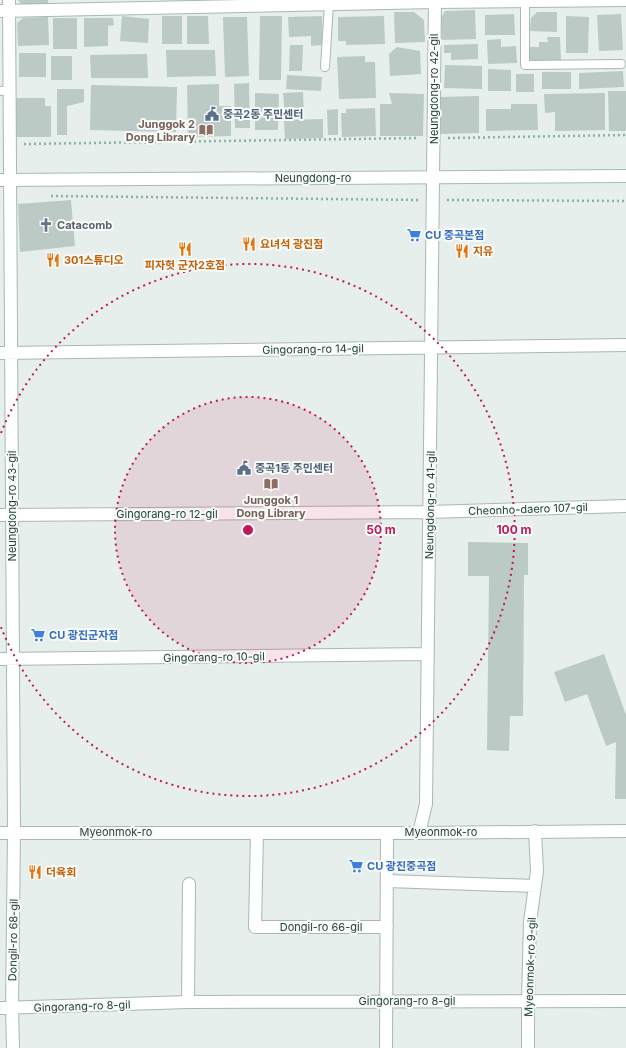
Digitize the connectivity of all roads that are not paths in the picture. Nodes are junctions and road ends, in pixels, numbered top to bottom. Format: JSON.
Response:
{"nodes":[{"id":1,"x":562,"y":0,"type":"edge"},
{"id":2,"x":626,"y":0,"type":"edge"},
{"id":3,"x":435,"y":1,"type":"edge"},
{"id":4,"x":497,"y":1,"type":"edge"},
{"id":5,"x":525,"y":1,"type":"edge"},
{"id":6,"x":312,"y":2,"type":"edge"},
{"id":7,"x":329,"y":4,"type":"junction"},
{"id":8,"x":6,"y":7,"type":"edge"},
{"id":9,"x":621,"y":64,"type":"dead end"},
{"id":10,"x":325,"y":66,"type":"dead end"},
{"id":11,"x":5,"y":90,"type":"edge"},
{"id":12,"x":626,"y":176,"type":"edge"},
{"id":13,"x":434,"y":177,"type":"junction"},
{"id":14,"x":5,"y":180,"type":"edge"},
{"id":15,"x":626,"y":345,"type":"edge"},
{"id":16,"x":432,"y":347,"type":"junction"},
{"id":17,"x":5,"y":353,"type":"edge"},
{"id":18,"x":626,"y":506,"type":"edge"},
{"id":19,"x":430,"y":512,"type":"junction"},
{"id":20,"x":6,"y":515,"type":"edge"},
{"id":21,"x":428,"y":654,"type":"junction"},
{"id":22,"x":13,"y":658,"type":"junction"},
{"id":23,"x":0,"y":659,"type":"edge"},
{"id":24,"x":626,"y":831,"type":"edge"},
{"id":25,"x":14,"y":832,"type":"junction"},
{"id":26,"x":257,"y":832,"type":"junction"},
{"id":27,"x":535,"y":832,"type":"junction"},
{"id":28,"x":0,"y":833,"type":"edge"},
{"id":29,"x":387,"y":833,"type":"junction"},
{"id":30,"x":419,"y":833,"type":"junction"},
{"id":31,"x":387,"y":881,"type":"junction"},
{"id":32,"x":189,"y":884,"type":"dead end"},
{"id":33,"x":535,"y":886,"type":"junction"},
{"id":34,"x":387,"y":927,"type":"junction"},
{"id":35,"x":387,"y":1001,"type":"junction"},
{"id":36,"x":528,"y":1001,"type":"junction"},
{"id":37,"x":626,"y":1001,"type":"edge"},
{"id":38,"x":188,"y":1002,"type":"junction"},
{"id":39,"x":6,"y":1008,"type":"edge"},
{"id":40,"x":13,"y":1048,"type":"edge"},
{"id":41,"x":386,"y":1048,"type":"edge"},
{"id":42,"x":528,"y":1048,"type":"edge"}],
"edges":[{"from":1,"to":2,"type":"street"},
{"from":1,"to":5,"type":"street"},
{"from":3,"to":4,"type":"street"},
{"from":3,"to":7,"type":"street"},
{"from":3,"to":13,"type":"street","name":"Neungdong-ro 42-gil"},
{"from":4,"to":5,"type":"street"},
{"from":5,"to":9,"type":"lane"},
{"from":6,"to":7,"type":"street"},
{"from":6,"to":8,"type":"street"},
{"from":7,"to":10,"type":"lane"},
{"from":8,"to":11,"type":"street","name":"Neungdong-ro 43-gil"},
{"from":11,"to":14,"type":"street","name":"Neungdong-ro 43-gil"},
{"from":12,"to":13,"type":"street","name":"Neungdong-ro"},
{"from":13,"to":14,"type":"street","name":"Neungdong-ro"},
{"from":13,"to":16,"type":"street","name":"Neungdong-ro 41-gil"},
{"from":14,"to":17,"type":"street","name":"Neungdong-ro 43-gil"},
{"from":15,"to":16,"type":"street","name":"Gingorang-ro 14-gil"},
{"from":16,"to":17,"type":"street","name":"Gingorang-ro 14-gil"},
{"from":16,"to":19,"type":"street","name":"Neungdong-ro 41-gil"},
{"from":17,"to":20,"type":"street","name":"Neungdong-ro 43-gil"},
{"from":18,"to":19,"type":"street","name":"Cheonho-daero 107-gil"},
{"from":19,"to":20,"type":"street","name":"Gingorang-ro 12-gil"},
{"from":19,"to":21,"type":"street","name":"Neungdong-ro 41-gil"},
{"from":20,"to":22,"type":"street","name":"Neungdong-ro 43-gil"},
{"from":21,"to":22,"type":"street","name":"Gingorang-ro 10-gil"},
{"from":21,"to":30,"type":"street","name":"Neungdong-ro 41-gil"},
{"from":22,"to":23,"type":"street","name":"Gingorang-ro 10-gil"},
{"from":22,"to":25,"type":"street","name":"Neungdong-ro 43-gil"},
{"from":24,"to":27,"type":"street","name":"Myeonmok-ro"},
{"from":25,"to":26,"type":"street","name":"Myeonmok-ro"},
{"from":25,"to":28,"type":"street","name":"Myeonmok-ro"},
{"from":25,"to":39,"type":"street","name":"Dongil-ro 68-gil"},
{"from":26,"to":29,"type":"street","name":"Myeonmok-ro"},
{"from":26,"to":34,"type":"street","name":"Dongil-ro 66-gil"},
{"from":27,"to":30,"type":"street","name":"Myeonmok-ro"},
{"from":27,"to":33,"type":"street","name":"Myeonmok-ro 9-gil"},
{"from":29,"to":30,"type":"street","name":"Myeonmok-ro"},
{"from":29,"to":31,"type":"street"},
{"from":31,"to":33,"type":"street"},
{"from":31,"to":34,"type":"street"},
{"from":32,"to":38,"type":"street"},
{"from":33,"to":36,"type":"street","name":"Myeonmok-ro 9-gil"},
{"from":34,"to":35,"type":"street"},
{"from":35,"to":36,"type":"street","name":"Gingorang-ro 8-gil"},
{"from":35,"to":38,"type":"street","name":"Gingorang-ro 8-gil"},
{"from":35,"to":41,"type":"street"},
{"from":36,"to":37,"type":"street","name":"Gingorang-ro 8-gil"},
{"from":36,"to":42,"type":"street","name":"Myeonmok-ro 9-gil"},
{"from":38,"to":39,"type":"street","name":"Gingorang-ro 8-gil"},
{"from":39,"to":40,"type":"street","name":"Dongil-ro 68-gil"}]}
